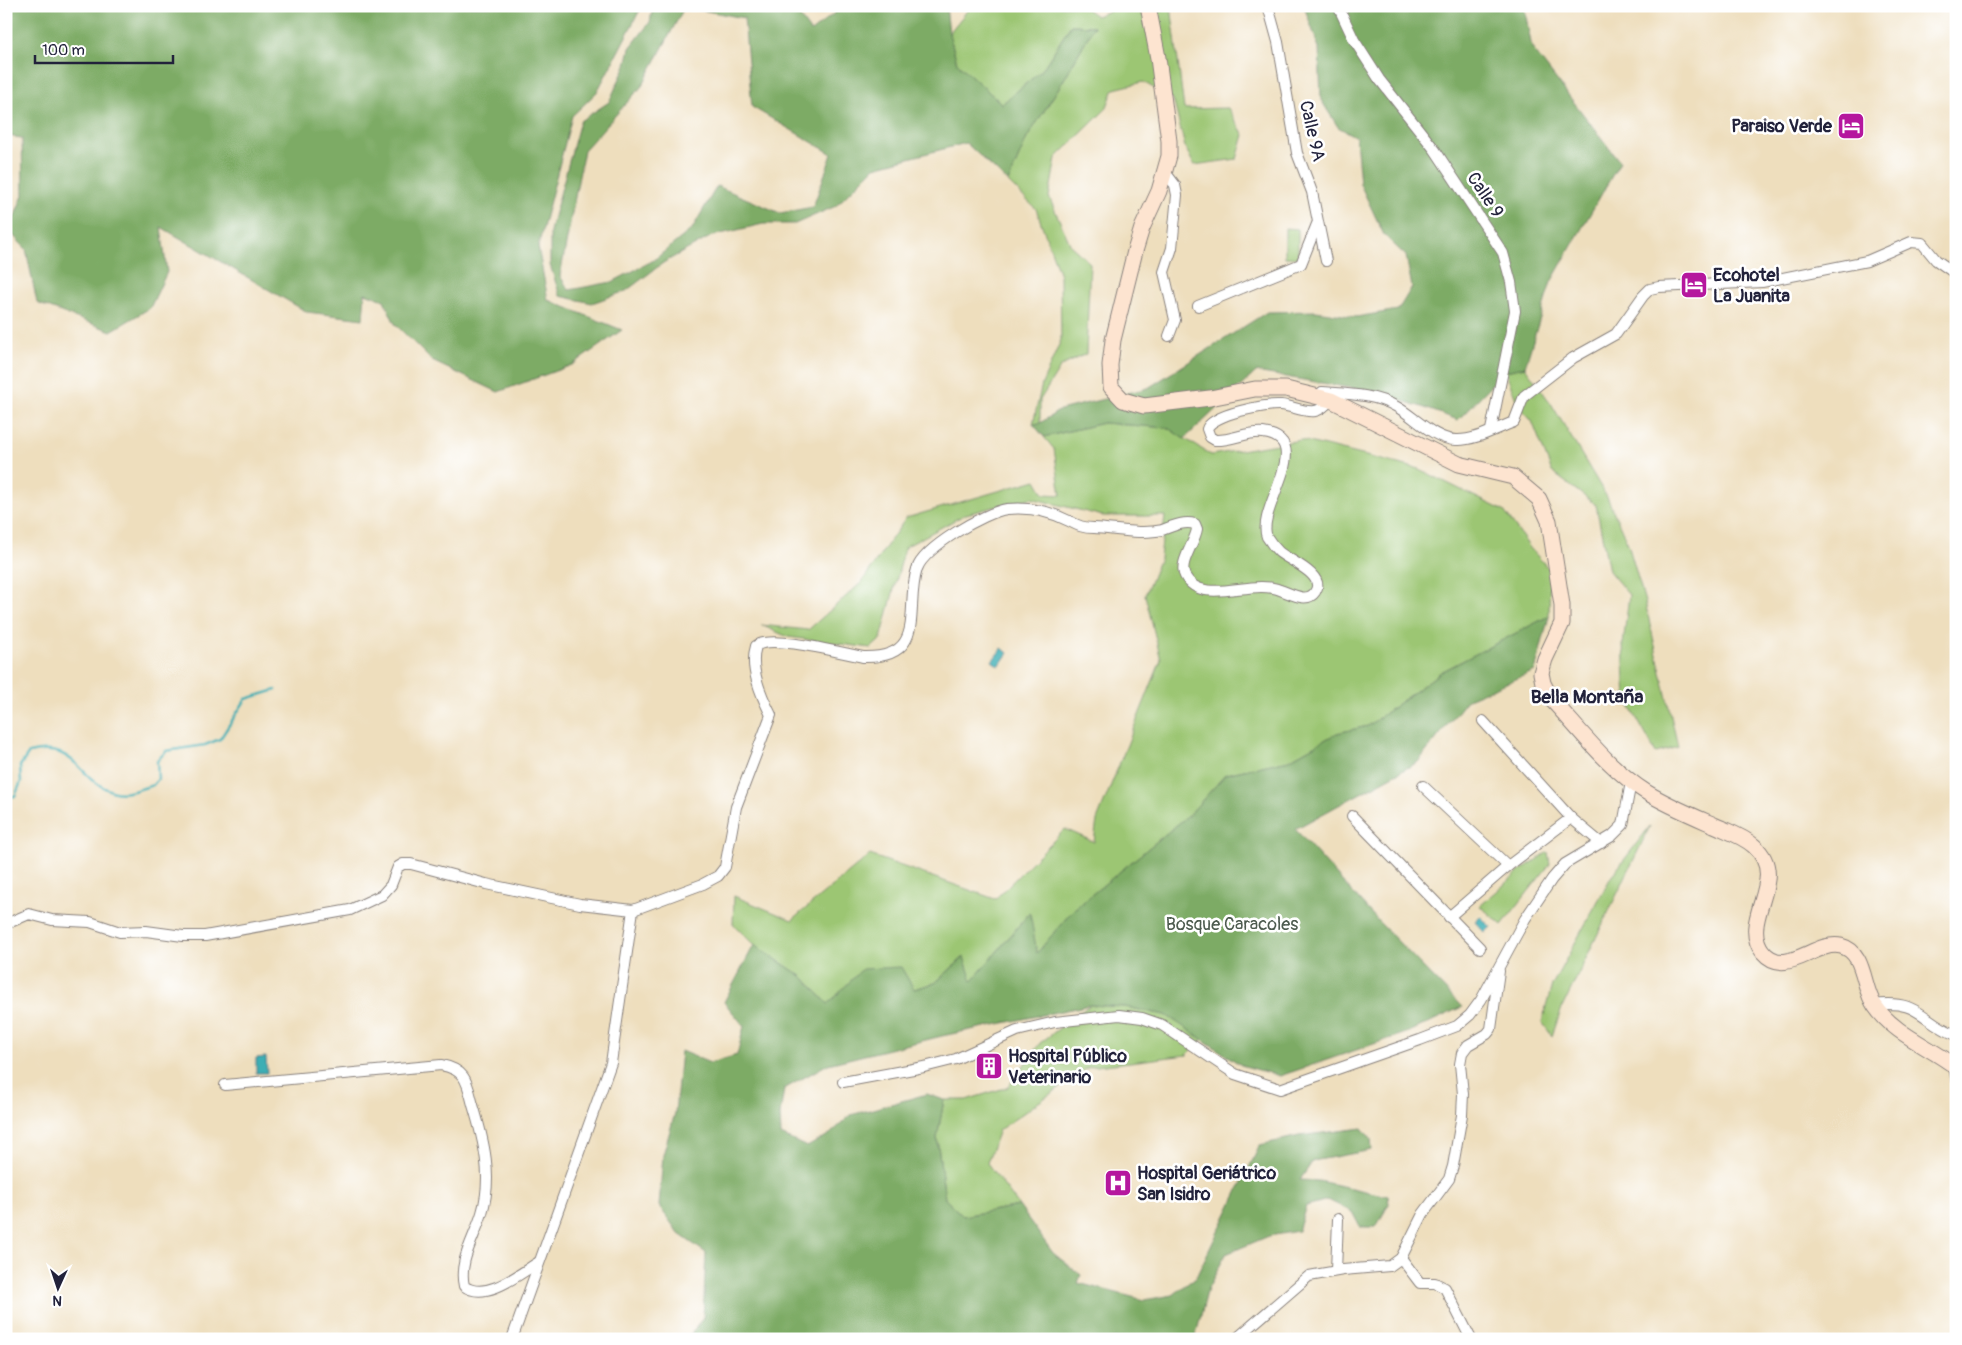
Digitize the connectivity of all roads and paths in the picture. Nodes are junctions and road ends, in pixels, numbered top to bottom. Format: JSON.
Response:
{"nodes":[{"id":1,"x":1148,"y":6,"type":"edge"},
{"id":2,"x":1268,"y":6,"type":"edge"},
{"id":3,"x":1338,"y":6,"type":"edge"},
{"id":4,"x":1165,"y":172,"type":"junction"},
{"id":5,"x":1318,"y":221,"type":"junction"},
{"id":6,"x":1326,"y":261,"type":"dead end"},
{"id":7,"x":1956,"y":274,"type":"edge"},
{"id":8,"x":1198,"y":306,"type":"dead end"},
{"id":9,"x":1169,"y":336,"type":"dead end"},
{"id":10,"x":1286,"y":390,"type":"junction"},
{"id":11,"x":1331,"y":400,"type":"junction"},
{"id":12,"x":1491,"y":430,"type":"junction"},
{"id":13,"x":1483,"y":721,"type":"dead end"},
{"id":14,"x":1631,"y":782,"type":"junction"},
{"id":15,"x":1423,"y":786,"type":"dead end"},
{"id":16,"x":1352,"y":816,"type":"dead end"},
{"id":17,"x":1571,"y":818,"type":"junction"},
{"id":18,"x":1601,"y":843,"type":"junction"},
{"id":19,"x":1508,"y":866,"type":"junction"},
{"id":20,"x":633,"y":910,"type":"junction"},
{"id":21,"x":1449,"y":917,"type":"junction"},
{"id":22,"x":6,"y":924,"type":"edge"},
{"id":23,"x":1480,"y":948,"type":"dead end"},
{"id":24,"x":1500,"y":966,"type":"junction"},
{"id":25,"x":1874,"y":1005,"type":"junction"},
{"id":26,"x":1956,"y":1034,"type":"edge"},
{"id":27,"x":1955,"y":1071,"type":"edge"},
{"id":28,"x":843,"y":1082,"type":"dead end"},
{"id":29,"x":225,"y":1085,"type":"dead end"},
{"id":30,"x":1338,"y":1219,"type":"dead end"},
{"id":31,"x":1401,"y":1258,"type":"junction"},
{"id":32,"x":539,"y":1262,"type":"junction"},
{"id":33,"x":1336,"y":1271,"type":"junction"},
{"id":34,"x":512,"y":1339,"type":"edge"},
{"id":35,"x":1236,"y":1339,"type":"edge"},
{"id":36,"x":1471,"y":1339,"type":"edge"}],
"edges":[{"from":1,"to":4,"type":"main road"},
{"from":2,"to":5,"type":"street","name":"Calle 9A"},
{"from":3,"to":12,"type":"street","name":"Calle 9"},
{"from":4,"to":9,"type":"street"},
{"from":4,"to":10,"type":"main road"},
{"from":5,"to":6,"type":"street","name":"Calle 9A"},
{"from":5,"to":8,"type":"street"},
{"from":7,"to":12,"type":"street"},
{"from":10,"to":11,"type":"main road"},
{"from":10,"to":12,"type":"street"},
{"from":11,"to":14,"type":"main road"},
{"from":11,"to":20,"type":"street"},
{"from":13,"to":17,"type":"street"},
{"from":14,"to":18,"type":"street"},
{"from":14,"to":25,"type":"main road"},
{"from":15,"to":19,"type":"street"},
{"from":16,"to":21,"type":"street"},
{"from":17,"to":18,"type":"street"},
{"from":17,"to":19,"type":"street"},
{"from":18,"to":24,"type":"street"},
{"from":19,"to":21,"type":"street"},
{"from":20,"to":22,"type":"street"},
{"from":20,"to":32,"type":"street"},
{"from":21,"to":23,"type":"street"},
{"from":24,"to":28,"type":"street"},
{"from":24,"to":31,"type":"street"},
{"from":25,"to":26,"type":"street"},
{"from":25,"to":27,"type":"main road"},
{"from":29,"to":32,"type":"street"},
{"from":30,"to":33,"type":"street"},
{"from":31,"to":33,"type":"street"},
{"from":31,"to":36,"type":"street"},
{"from":32,"to":34,"type":"street"},
{"from":33,"to":35,"type":"street"}]}
